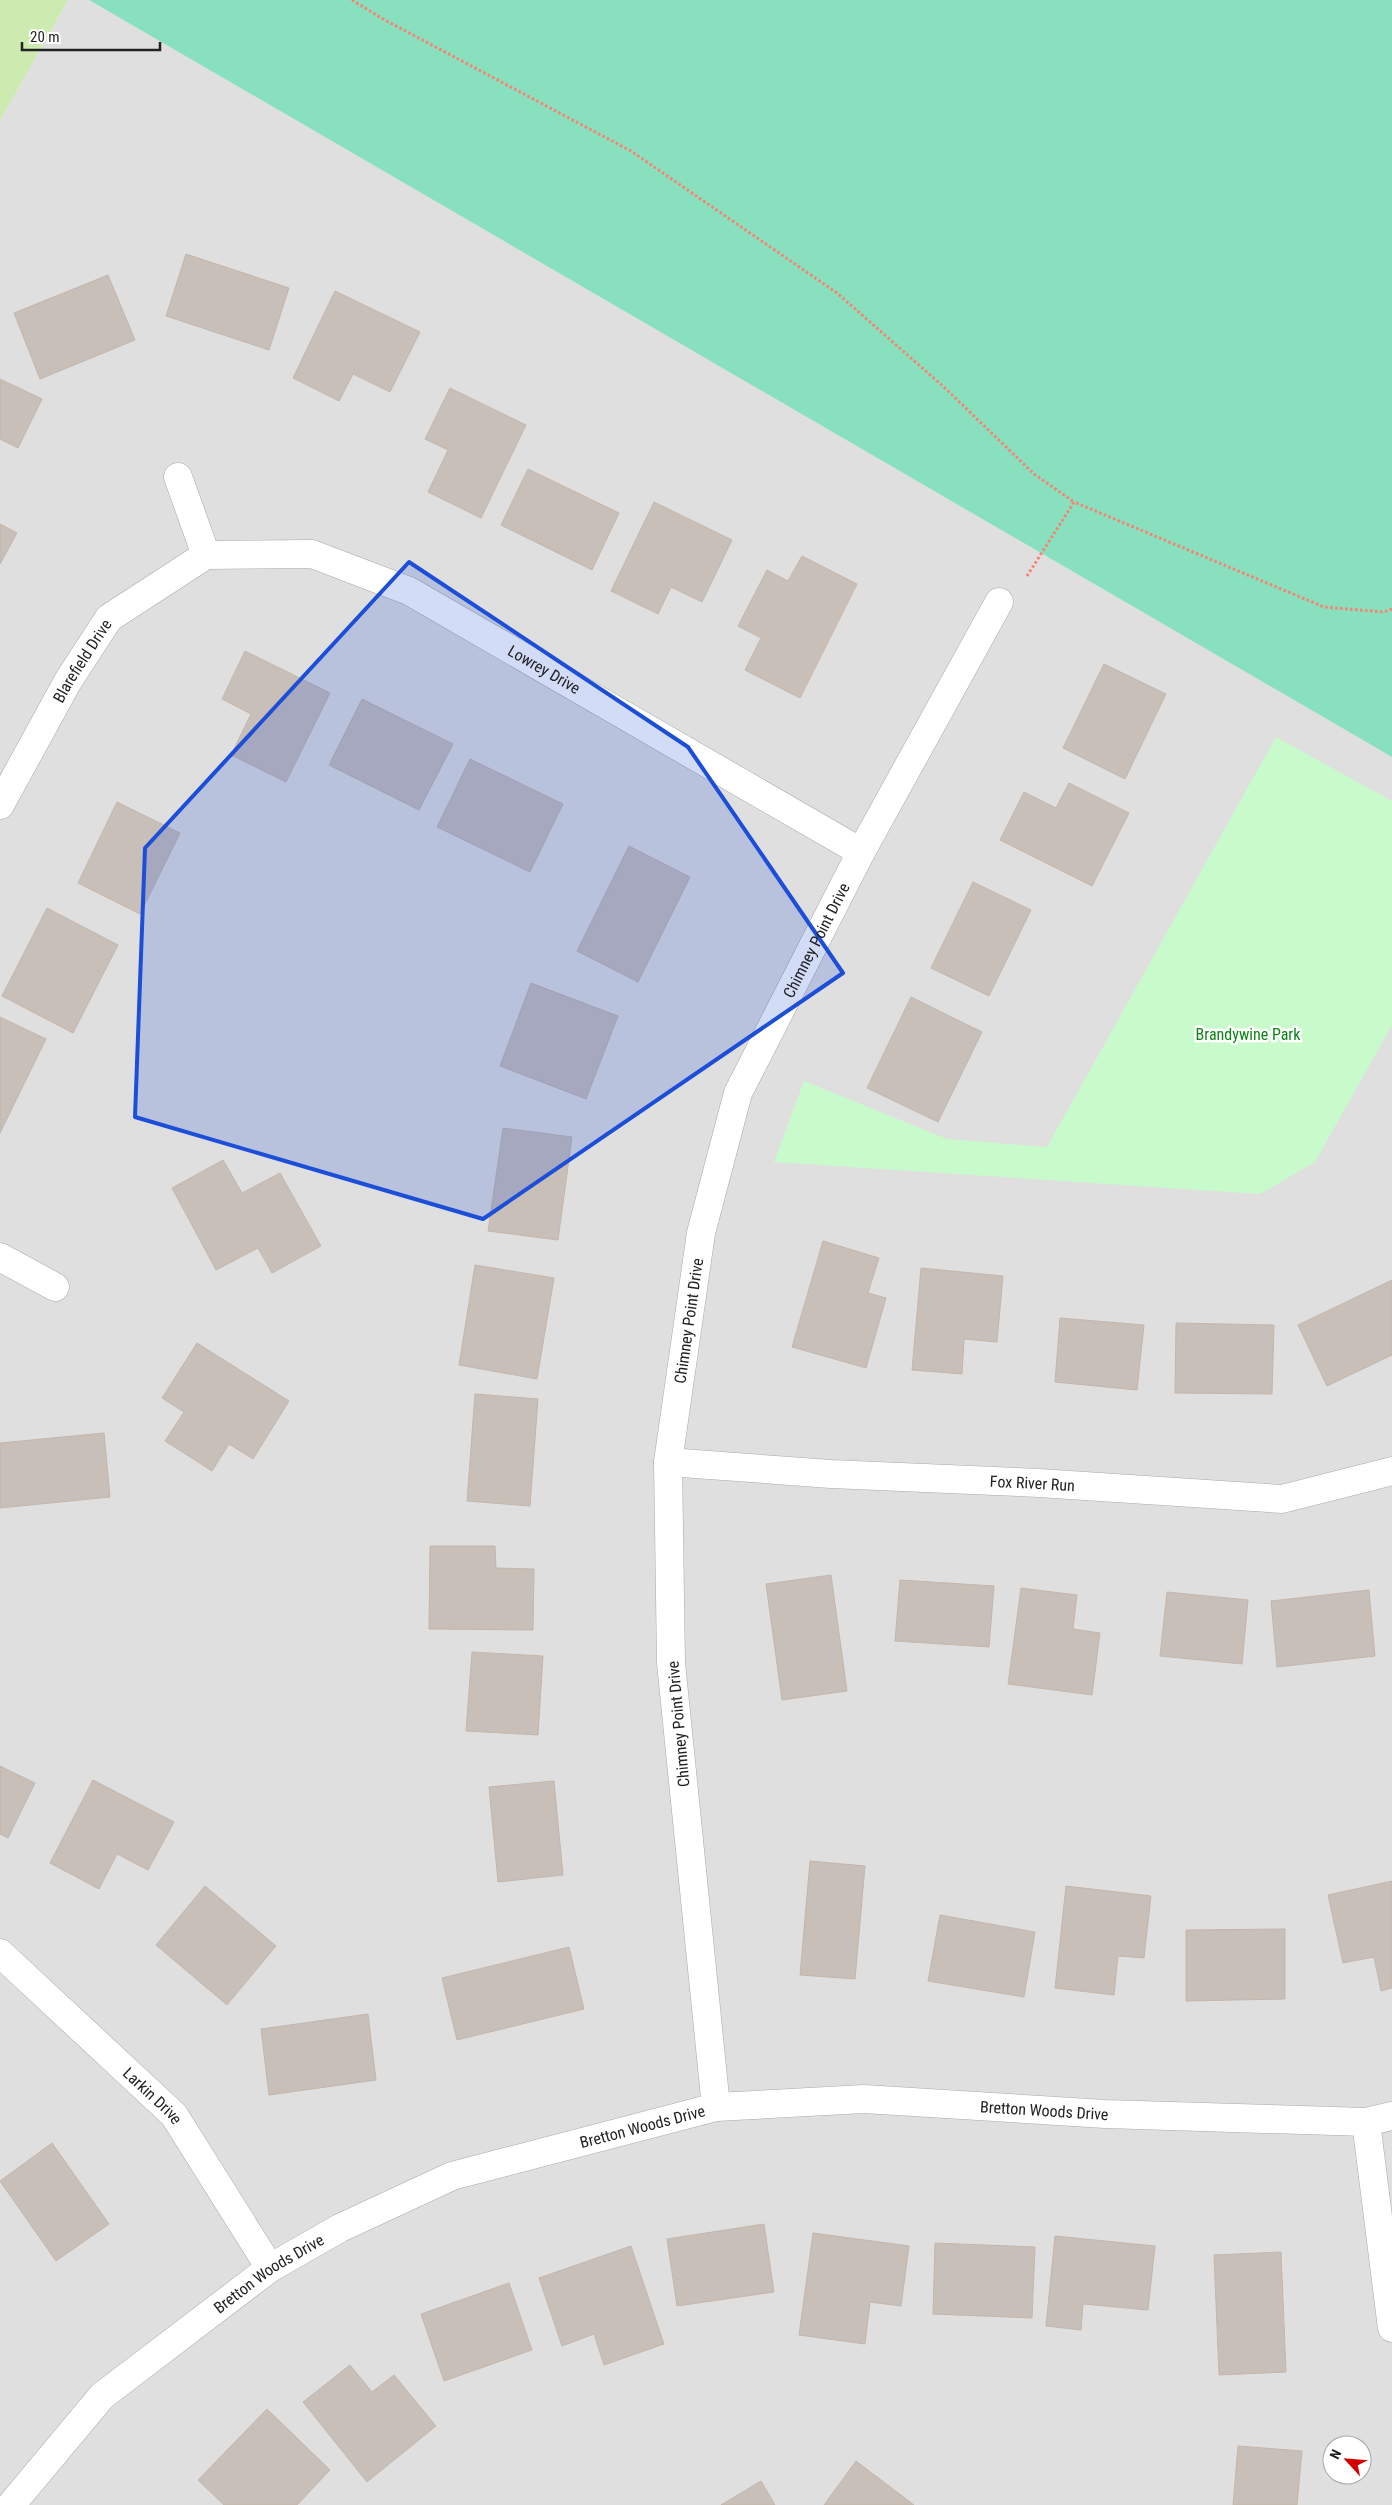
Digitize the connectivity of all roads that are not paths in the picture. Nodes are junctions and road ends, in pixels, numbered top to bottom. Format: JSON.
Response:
{"nodes":[{"id":1,"x":178,"y":477,"type":"dead end"},
{"id":2,"x":206,"y":555,"type":"junction"},
{"id":3,"x":999,"y":602,"type":"road end"},
{"id":4,"x":0,"y":805,"type":"edge"},
{"id":5,"x":861,"y":852,"type":"junction"},
{"id":6,"x":0,"y":1257,"type":"edge"},
{"id":7,"x":55,"y":1287,"type":"dead end"},
{"id":8,"x":668,"y":1462,"type":"junction"},
{"id":9,"x":1392,"y":1471,"type":"edge"},
{"id":10,"x":0,"y":1953,"type":"edge"},
{"id":11,"x":716,"y":2107,"type":"junction"},
{"id":12,"x":1379,"y":2119,"type":"edge"},
{"id":13,"x":270,"y":2268,"type":"junction"},
{"id":14,"x":1392,"y":2328,"type":"edge"},
{"id":15,"x":11,"y":2505,"type":"edge"}],
"edges":[{"from":1,"to":2,"type":"street"},
{"from":2,"to":4,"type":"street","name":"Blarefield Drive"},
{"from":2,"to":5,"type":"street","name":"Lowrey Drive"},
{"from":3,"to":5,"type":"street","name":"Chimney Point Drive"},
{"from":5,"to":8,"type":"street","name":"Chimney Point Drive"},
{"from":6,"to":7,"type":"street"},
{"from":8,"to":9,"type":"street","name":"Fox River Run"},
{"from":8,"to":11,"type":"street","name":"Chimney Point Drive"},
{"from":10,"to":13,"type":"street","name":"Larkin Drive"},
{"from":11,"to":12,"type":"street","name":"Bretton Woods Drive"},
{"from":11,"to":13,"type":"street","name":"Bretton Woods Drive"},
{"from":12,"to":14,"type":"street"},
{"from":13,"to":15,"type":"street","name":"Bretton Woods Drive"}]}
